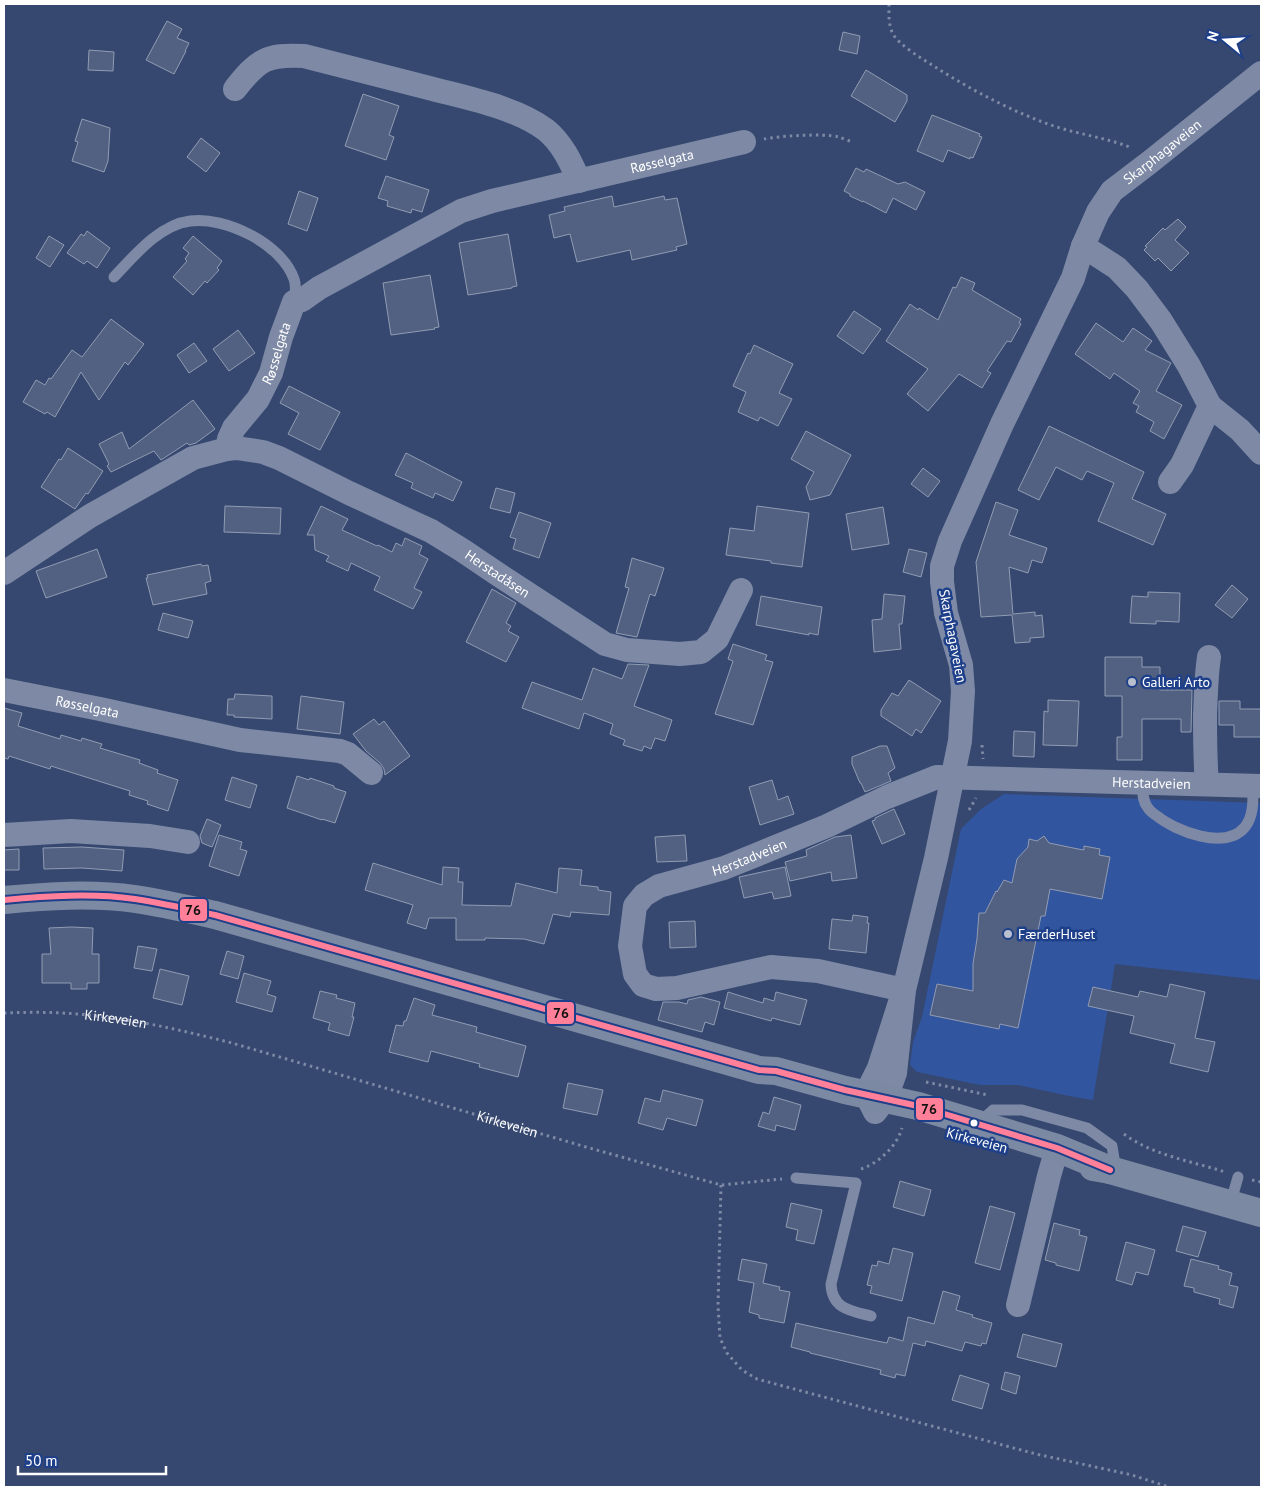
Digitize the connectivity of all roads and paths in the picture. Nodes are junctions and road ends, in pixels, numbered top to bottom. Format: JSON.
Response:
{"nodes":[{"id":1,"x":889,"y":4,"type":"edge"},
{"id":2,"x":1261,"y":73,"type":"edge"},
{"id":3,"x":235,"y":88,"type":"dead end"},
{"id":4,"x":850,"y":141,"type":"dead end"},
{"id":5,"x":744,"y":142,"type":"joint"},
{"id":6,"x":1150,"y":162,"type":"junction"},
{"id":7,"x":579,"y":181,"type":"junction"},
{"id":8,"x":1083,"y":246,"type":"junction"},
{"id":9,"x":114,"y":277,"type":"dead end"},
{"id":10,"x":294,"y":302,"type":"junction"},
{"id":11,"x":1210,"y":406,"type":"junction"},
{"id":12,"x":227,"y":449,"type":"junction"},
{"id":13,"x":1261,"y":453,"type":"edge"},
{"id":14,"x":1170,"y":482,"type":"dead end"},
{"id":15,"x":4,"y":573,"type":"edge"},
{"id":16,"x":741,"y":590,"type":"dead end"},
{"id":17,"x":1209,"y":657,"type":"dead end"},
{"id":18,"x":4,"y":690,"type":"edge"},
{"id":19,"x":981,"y":741,"type":"dead end"},
{"id":20,"x":983,"y":767,"type":"dead end"},
{"id":21,"x":372,"y":774,"type":"dead end"},
{"id":22,"x":953,"y":777,"type":"junction"},
{"id":23,"x":1142,"y":782,"type":"junction"},
{"id":24,"x":1208,"y":784,"type":"junction"},
{"id":25,"x":1257,"y":786,"type":"edge"},
{"id":26,"x":4,"y":835,"type":"edge"},
{"id":27,"x":188,"y":842,"type":"dead end"},
{"id":28,"x":4,"y":900,"type":"edge"},
{"id":29,"x":904,"y":990,"type":"junction"},
{"id":30,"x":4,"y":1013,"type":"edge"},
{"id":31,"x":876,"y":1102,"type":"junction"},
{"id":32,"x":978,"y":1125,"type":"junction"},
{"id":33,"x":902,"y":1128,"type":"dead end"},
{"id":34,"x":1055,"y":1154,"type":"junction"},
{"id":35,"x":855,"y":1170,"type":"dead end"},
{"id":36,"x":1113,"y":1171,"type":"junction"},
{"id":37,"x":1238,"y":1177,"type":"dead end"},
{"id":38,"x":796,"y":1178,"type":"joint"},
{"id":39,"x":721,"y":1185,"type":"junction"},
{"id":40,"x":1230,"y":1205,"type":"junction"},
{"id":41,"x":1261,"y":1213,"type":"edge"},
{"id":42,"x":1018,"y":1305,"type":"dead end"},
{"id":43,"x":871,"y":1316,"type":"dead end"},
{"id":44,"x":1169,"y":1487,"type":"edge"}],
"edges":[{"from":1,"to":6,"type":"path"},
{"from":2,"to":6,"type":"street","name":"Skarphagaveien"},
{"from":3,"to":7,"type":"street"},
{"from":4,"to":5,"type":"path"},
{"from":5,"to":7,"type":"street","name":"Røsselgata"},
{"from":6,"to":8,"type":"street","name":"Skarphagaveien"},
{"from":7,"to":10,"type":"street","name":"Røsselgata"},
{"from":8,"to":11,"type":"street"},
{"from":8,"to":22,"type":"street","name":"Skarphagaveien"},
{"from":9,"to":10,"type":"lane"},
{"from":10,"to":12,"type":"street","name":"Røsselgata"},
{"from":11,"to":13,"type":"street"},
{"from":11,"to":14,"type":"street"},
{"from":12,"to":15,"type":"street"},
{"from":12,"to":16,"type":"street","name":"Herstadåsen"},
{"from":17,"to":24,"type":"street","name":"Herstadveien"},
{"from":18,"to":21,"type":"street","name":"Røsselgata"},
{"from":19,"to":20,"type":"path"},
{"from":22,"to":23,"type":"street","name":"Herstadveien"},
{"from":22,"to":29,"type":"street","name":"Skarphagaveien"},
{"from":22,"to":29,"type":"street","name":"Herstadveien"},
{"from":23,"to":24,"type":"street","name":"Herstadveien"},
{"from":23,"to":25,"type":"lane"},
{"from":24,"to":25,"type":"street","name":"Herstadveien"},
{"from":26,"to":27,"type":"street"},
{"from":28,"to":31,"type":"main road","name":"Kirkeveien"},
{"from":29,"to":31,"type":"street","name":"Skarphagaveien"},
{"from":30,"to":39,"type":"path","name":"Kirkeveien"},
{"from":31,"to":32,"type":"main road","name":"Kirkeveien"},
{"from":31,"to":34,"type":"main road","name":"Kirkeveien"},
{"from":32,"to":34,"type":"main road","name":"Kirkeveien"},
{"from":32,"to":36,"type":"lane"},
{"from":33,"to":35,"type":"path"},
{"from":34,"to":36,"type":"main road","name":"Kirkeveien"},
{"from":34,"to":42,"type":"street"},
{"from":36,"to":40,"type":"main road","name":"Kirkeveien"},
{"from":37,"to":40,"type":"lane"},
{"from":38,"to":39,"type":"path","name":"Kirkeveien"},
{"from":38,"to":43,"type":"lane"},
{"from":39,"to":44,"type":"path"},
{"from":40,"to":41,"type":"main road","name":"Kirkeveien"}]}
